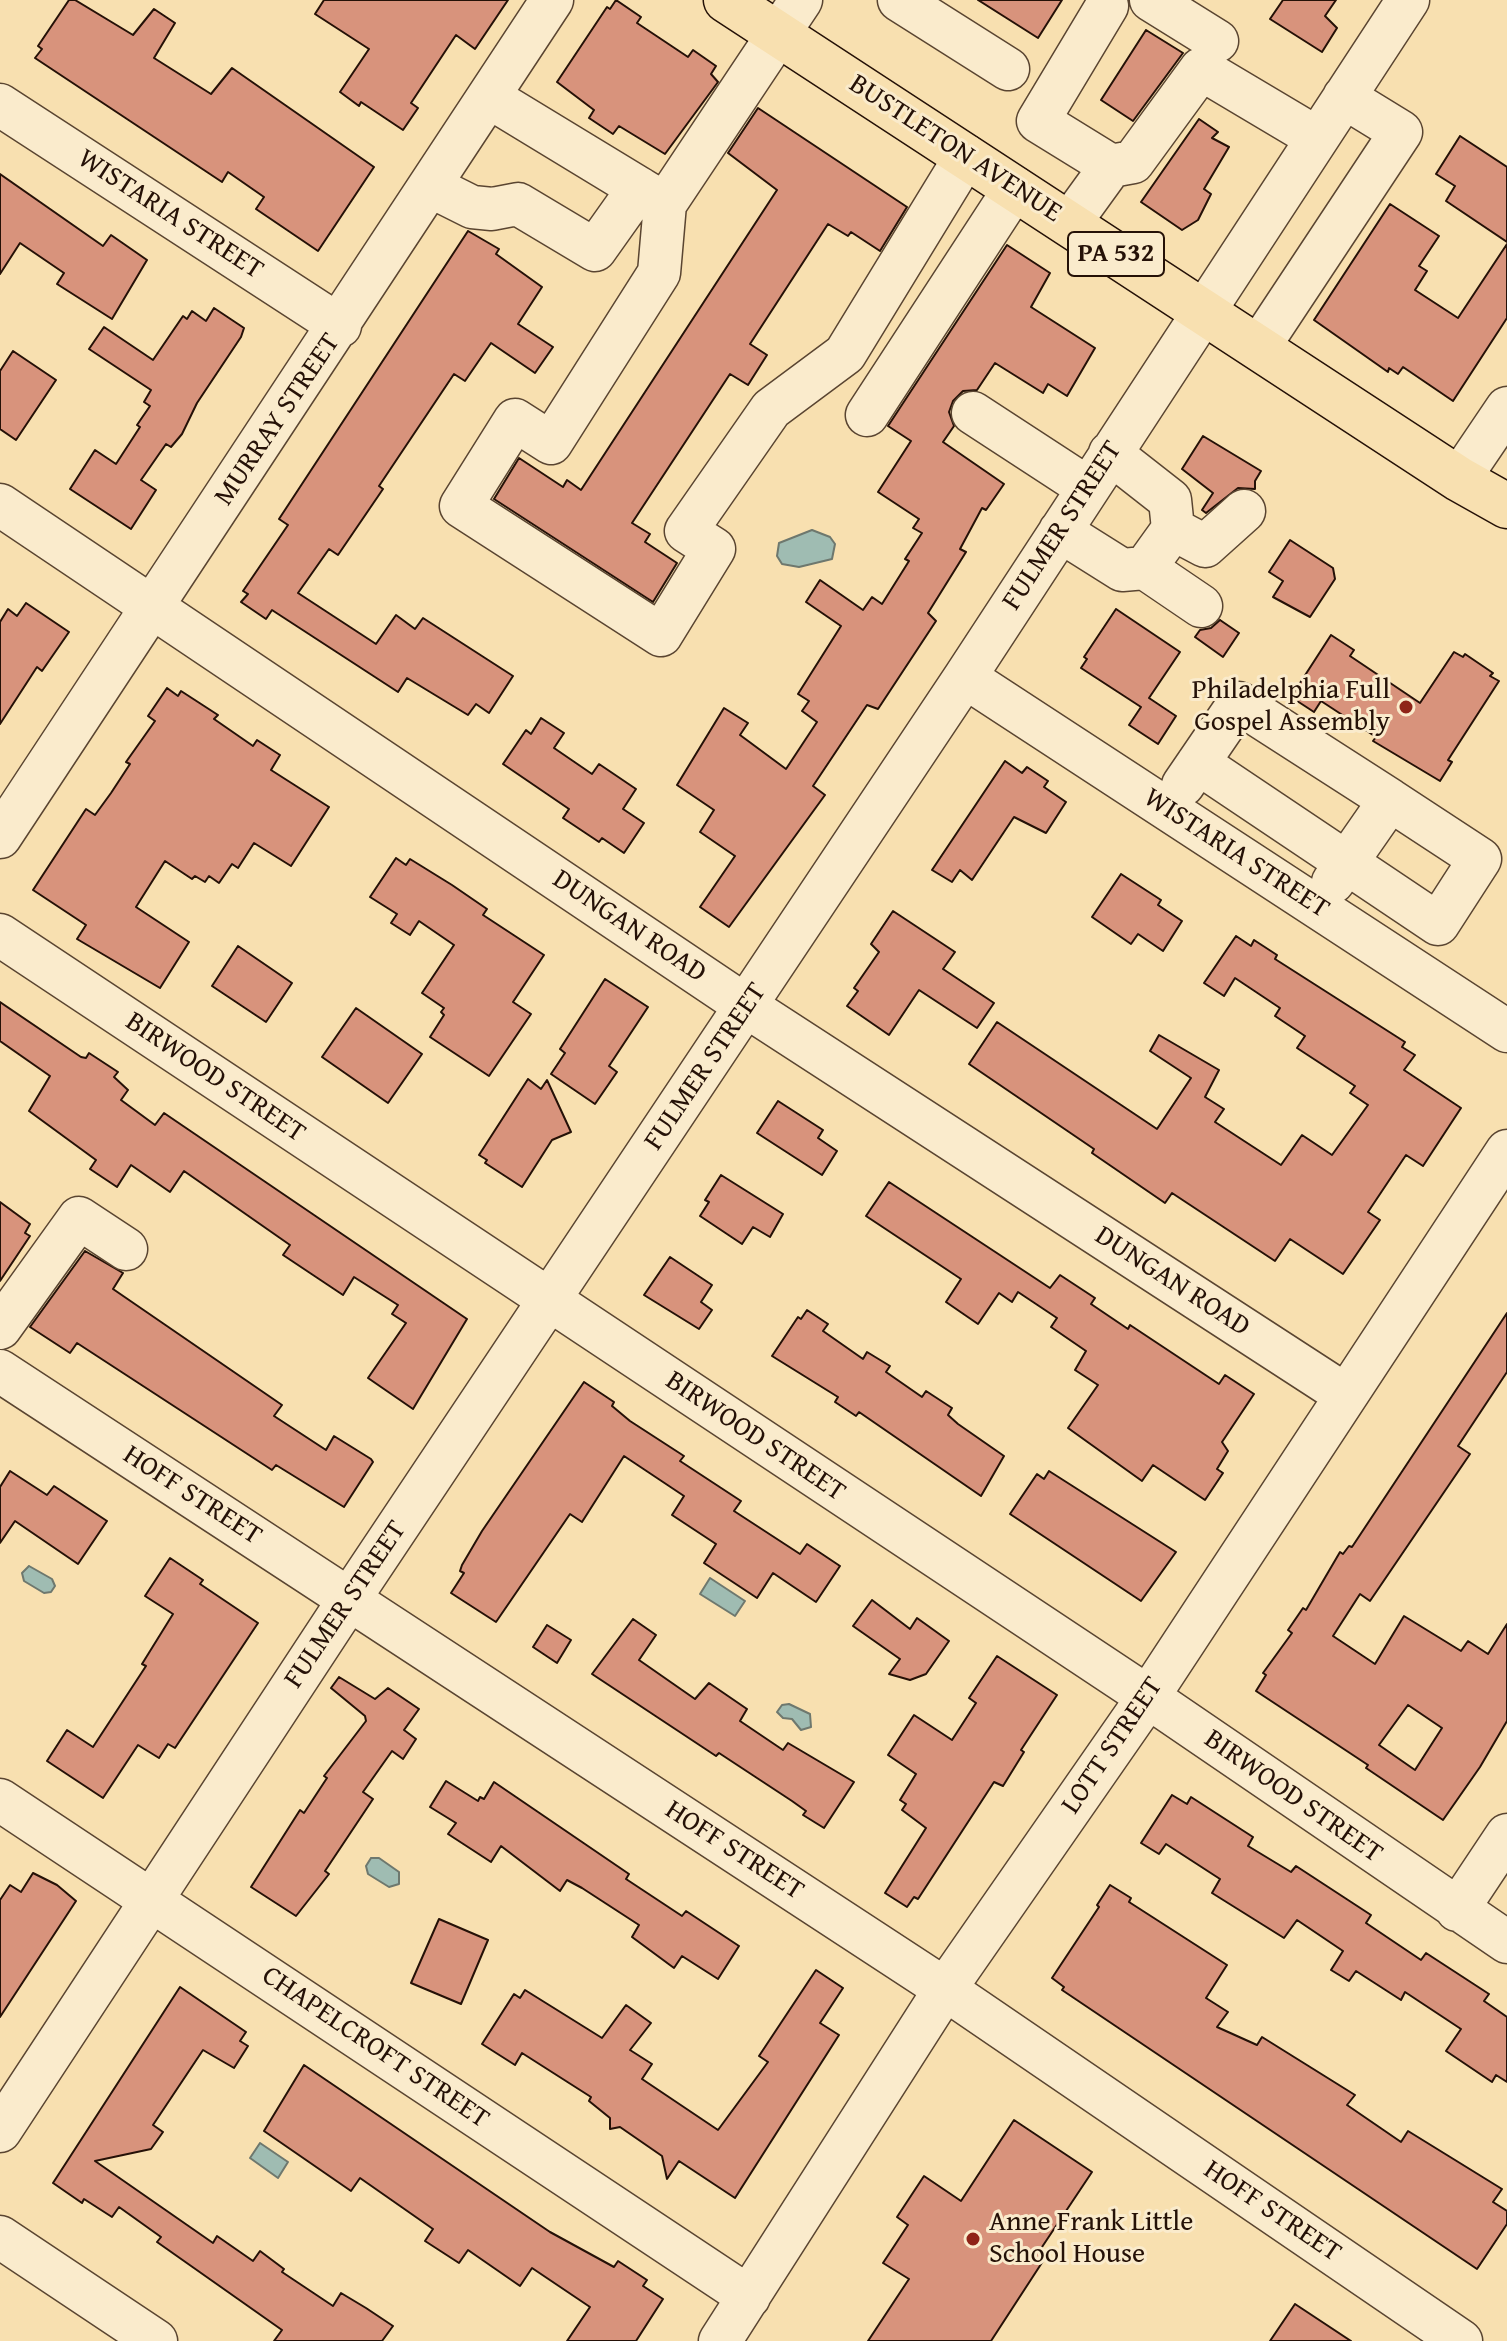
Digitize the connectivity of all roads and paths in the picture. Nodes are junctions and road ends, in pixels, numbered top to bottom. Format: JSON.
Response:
{"nodes":[{"id":1,"x":552,"y":0,"type":"edge"},
{"id":2,"x":899,"y":0,"type":"edge"},
{"id":3,"x":1151,"y":0,"type":"edge"},
{"id":4,"x":1408,"y":0,"type":"edge"},
{"id":5,"x":734,"y":2,"type":"edge"},
{"id":6,"x":1107,"y":6,"type":"dead end"},
{"id":7,"x":790,"y":16,"type":"edge"},
{"id":8,"x":1217,"y":41,"type":"dead end"},
{"id":9,"x":1008,"y":69,"type":"dead end"},
{"id":10,"x":489,"y":97,"type":"junction"},
{"id":11,"x":1344,"y":97,"type":"junction"},
{"id":12,"x":0,"y":105,"type":"edge"},
{"id":13,"x":1317,"y":138,"type":"junction"},
{"id":14,"x":966,"y":156,"type":"junction"},
{"id":15,"x":1111,"y":166,"type":"junction"},
{"id":16,"x":430,"y":186,"type":"junction"},
{"id":17,"x":1015,"y":188,"type":"junction"},
{"id":18,"x":652,"y":196,"type":"junction"},
{"id":19,"x":1069,"y":224,"type":"junction"},
{"id":20,"x":1258,"y":227,"type":"junction"},
{"id":21,"x":1317,"y":258,"type":"junction"},
{"id":22,"x":1202,"y":311,"type":"junction"},
{"id":23,"x":340,"y":326,"type":"junction"},
{"id":24,"x":1258,"y":348,"type":"junction"},
{"id":25,"x":1507,"y":408,"type":"edge"},
{"id":26,"x":973,"y":413,"type":"dead end"},
{"id":27,"x":867,"y":415,"type":"dead end"},
{"id":28,"x":1110,"y":453,"type":"junction"},
{"id":29,"x":1459,"y":479,"type":"junction"},
{"id":30,"x":1088,"y":488,"type":"junction"},
{"id":31,"x":0,"y":505,"type":"edge"},
{"id":32,"x":1507,"y":506,"type":"edge"},
{"id":33,"x":1244,"y":511,"type":"dead end"},
{"id":34,"x":1173,"y":529,"type":"junction"},
{"id":35,"x":1060,"y":531,"type":"junction"},
{"id":36,"x":1145,"y":568,"type":"junction"},
{"id":37,"x":1201,"y":606,"type":"dead end"},
{"id":38,"x":153,"y":607,"type":"junction"},
{"id":39,"x":965,"y":677,"type":"junction"},
{"id":40,"x":1198,"y":763,"type":"junction"},
{"id":41,"x":1390,"y":800,"type":"junction"},
{"id":42,"x":1166,"y":809,"type":"junction"},
{"id":43,"x":0,"y":837,"type":"edge"},
{"id":44,"x":1348,"y":860,"type":"junction"},
{"id":45,"x":1316,"y":906,"type":"junction"},
{"id":46,"x":0,"y":935,"type":"edge"},
{"id":47,"x":746,"y":1006,"type":"junction"},
{"id":48,"x":1507,"y":1031,"type":"edge"},
{"id":49,"x":1507,"y":1151,"type":"edge"},
{"id":50,"x":126,"y":1249,"type":"dead end"},
{"id":51,"x":550,"y":1301,"type":"junction"},
{"id":52,"x":0,"y":1328,"type":"edge"},
{"id":53,"x":0,"y":1371,"type":"edge"},
{"id":54,"x":1344,"y":1394,"type":"junction"},
{"id":55,"x":350,"y":1598,"type":"junction"},
{"id":56,"x":1148,"y":1697,"type":"junction"},
{"id":57,"x":0,"y":1800,"type":"edge"},
{"id":58,"x":1507,"y":1835,"type":"edge"},
{"id":59,"x":151,"y":1899,"type":"junction"},
{"id":60,"x":1457,"y":1910,"type":"junction"},
{"id":61,"x":1507,"y":1942,"type":"edge"},
{"id":62,"x":945,"y":1989,"type":"junction"},
{"id":63,"x":0,"y":2131,"type":"edge"},
{"id":64,"x":0,"y":2237,"type":"edge"},
{"id":65,"x":749,"y":2297,"type":"junction"},
{"id":66,"x":156,"y":2341,"type":"edge"},
{"id":67,"x":720,"y":2341,"type":"edge"},
{"id":68,"x":1461,"y":2341,"type":"edge"}],
"edges":[{"from":1,"to":10,"type":"street","name":"MURRAY STREET"},
{"from":2,"to":9,"type":"street"},
{"from":3,"to":8,"type":"street"},
{"from":4,"to":11,"type":"street","name":"FULMER STREET"},
{"from":5,"to":7,"type":"main road","name":"BUSTLETON AVENUE","number":"PA 532"},
{"from":6,"to":15,"type":"street"},
{"from":7,"to":14,"type":"main road","name":"BUSTLETON AVENUE","number":"PA 532"},
{"from":7,"to":18,"type":"street"},
{"from":10,"to":16,"type":"street","name":"MURRAY STREET"},
{"from":10,"to":18,"type":"street"},
{"from":11,"to":13,"type":"street","name":"FULMER STREET"},
{"from":11,"to":21,"type":"street"},
{"from":12,"to":23,"type":"street","name":"WISTARIA STREET"},
{"from":13,"to":15,"type":"street"},
{"from":13,"to":20,"type":"street","name":"FULMER STREET"},
{"from":14,"to":17,"type":"main road","name":"BUSTLETON AVENUE","number":"PA 532"},
{"from":14,"to":18,"type":"street"},
{"from":15,"to":19,"type":"street"},
{"from":16,"to":18,"type":"street"},
{"from":16,"to":23,"type":"street","name":"MURRAY STREET"},
{"from":17,"to":19,"type":"main road","name":"BUSTLETON AVENUE","number":"PA 532"},
{"from":17,"to":27,"type":"street"},
{"from":19,"to":22,"type":"main road","name":"BUSTLETON AVENUE","number":"PA 532"},
{"from":20,"to":21,"type":"street"},
{"from":20,"to":22,"type":"street","name":"FULMER STREET"},
{"from":21,"to":24,"type":"street"},
{"from":22,"to":24,"type":"main road","name":"BUSTLETON AVENUE","number":"PA 532"},
{"from":22,"to":28,"type":"street","name":"FULMER STREET"},
{"from":23,"to":38,"type":"street","name":"MURRAY STREET"},
{"from":24,"to":29,"type":"main road","name":"BUSTLETON AVENUE","number":"PA 532"},
{"from":25,"to":29,"type":"street"},
{"from":26,"to":30,"type":"street"},
{"from":28,"to":30,"type":"street","name":"FULMER STREET"},
{"from":28,"to":34,"type":"street"},
{"from":29,"to":32,"type":"main road","name":"BUSTLETON AVENUE","number":"PA 532"},
{"from":30,"to":35,"type":"street","name":"FULMER STREET"},
{"from":31,"to":38,"type":"street","name":"DUNGAN ROAD"},
{"from":33,"to":34,"type":"street"},
{"from":34,"to":36,"type":"street"},
{"from":35,"to":36,"type":"street"},
{"from":35,"to":39,"type":"street","name":"FULMER STREET"},
{"from":36,"to":37,"type":"street"},
{"from":38,"to":43,"type":"street","name":"MURRAY STREET"},
{"from":38,"to":47,"type":"street","name":"DUNGAN ROAD"},
{"from":39,"to":42,"type":"street","name":"WISTARIA STREET"},
{"from":39,"to":47,"type":"street","name":"FULMER STREET"},
{"from":40,"to":41,"type":"street"},
{"from":40,"to":42,"type":"street"},
{"from":40,"to":44,"type":"street"},
{"from":41,"to":44,"type":"street"},
{"from":41,"to":44,"type":"street"},
{"from":42,"to":45,"type":"street","name":"WISTARIA STREET"},
{"from":44,"to":45,"type":"street"},
{"from":45,"to":48,"type":"street","name":"WISTARIA STREET"},
{"from":46,"to":51,"type":"street","name":"BIRWOOD STREET"},
{"from":47,"to":51,"type":"street","name":"FULMER STREET"},
{"from":47,"to":54,"type":"street","name":"DUNGAN ROAD"},
{"from":49,"to":54,"type":"street","name":"LOTT STREET"},
{"from":50,"to":52,"type":"street"},
{"from":51,"to":55,"type":"street","name":"FULMER STREET"},
{"from":51,"to":56,"type":"street","name":"BIRWOOD STREET"},
{"from":53,"to":55,"type":"street","name":"HOFF STREET"},
{"from":54,"to":56,"type":"street","name":"LOTT STREET"},
{"from":55,"to":59,"type":"street","name":"FULMER STREET"},
{"from":55,"to":62,"type":"street","name":"HOFF STREET"},
{"from":56,"to":60,"type":"street","name":"BIRWOOD STREET"},
{"from":56,"to":62,"type":"street","name":"LOTT STREET"},
{"from":57,"to":59,"type":"street","name":"CHAPELCROFT STREET"},
{"from":58,"to":60,"type":"street"},
{"from":59,"to":63,"type":"street","name":"FULMER STREET"},
{"from":59,"to":65,"type":"street","name":"CHAPELCROFT STREET"},
{"from":60,"to":61,"type":"street","name":"BIRWOOD STREET"},
{"from":62,"to":65,"type":"street","name":"LOTT STREET"},
{"from":62,"to":68,"type":"street","name":"HOFF STREET"},
{"from":64,"to":66,"type":"street"},
{"from":65,"to":67,"type":"street","name":"LOTT STREET"}]}
